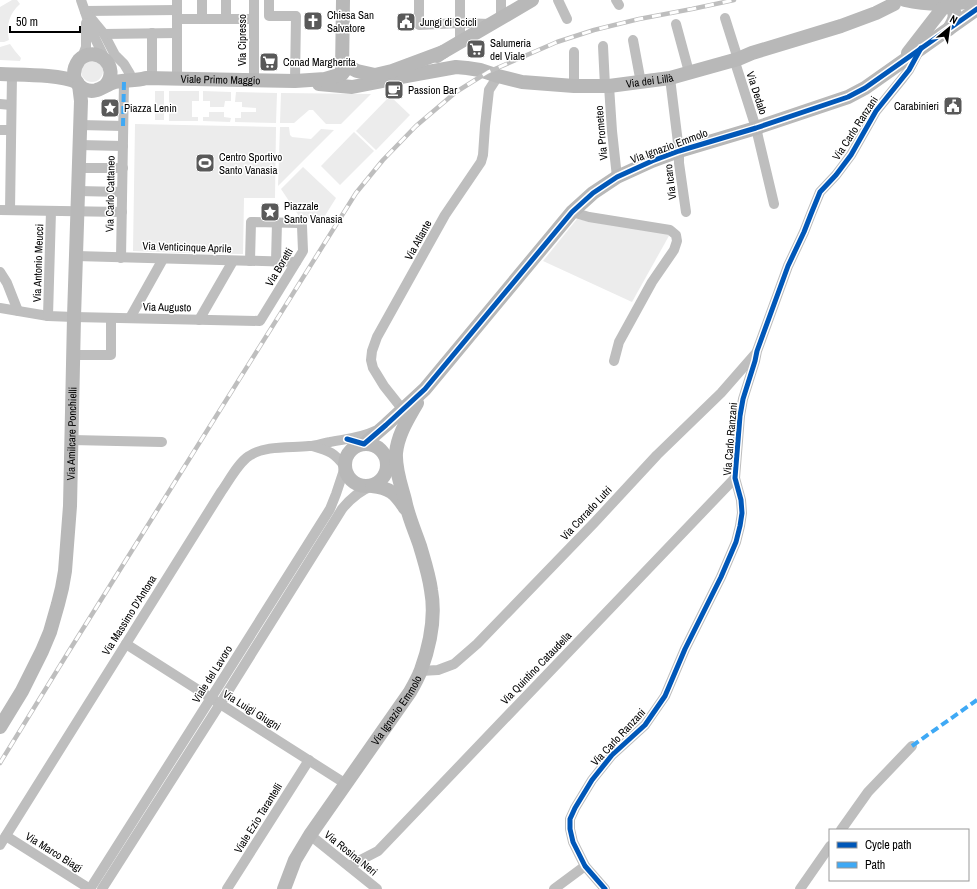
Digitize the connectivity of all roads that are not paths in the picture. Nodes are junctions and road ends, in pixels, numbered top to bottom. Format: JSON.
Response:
{"nodes":[{"id":1,"x":81,"y":0,"type":"edge"},
{"id":2,"x":202,"y":0,"type":"edge"},
{"id":3,"x":226,"y":0,"type":"edge"},
{"id":4,"x":254,"y":0,"type":"edge"},
{"id":5,"x":270,"y":0,"type":"edge"},
{"id":6,"x":343,"y":0,"type":"edge"},
{"id":7,"x":419,"y":0,"type":"edge"},
{"id":8,"x":460,"y":0,"type":"edge"},
{"id":9,"x":501,"y":0,"type":"edge"},
{"id":10,"x":532,"y":0,"type":"edge"},
{"id":11,"x":558,"y":0,"type":"edge"},
{"id":12,"x":977,"y":0,"type":"edge"},
{"id":13,"x":906,"y":2,"type":"edge"},
{"id":14,"x":951,"y":4,"type":"junction"},
{"id":15,"x":977,"y":9,"type":"edge"},
{"id":16,"x":177,"y":10,"type":"edge"},
{"id":17,"x":85,"y":11,"type":"junction"},
{"id":18,"x":725,"y":18,"type":"dead end"},
{"id":19,"x":202,"y":19,"type":"junction"},
{"id":20,"x":226,"y":19,"type":"junction"},
{"id":21,"x":254,"y":19,"type":"junction"},
{"id":22,"x":567,"y":19,"type":"dead end"},
{"id":23,"x":496,"y":22,"type":"junction"},
{"id":24,"x":460,"y":23,"type":"junction"},
{"id":25,"x":676,"y":24,"type":"dead end"},
{"id":26,"x":948,"y":30,"type":"junction"},
{"id":27,"x":152,"y":33,"type":"junction"},
{"id":28,"x":177,"y":33,"type":"junction"},
{"id":29,"x":104,"y":34,"type":"junction"},
{"id":30,"x":633,"y":40,"type":"dead end"},
{"id":31,"x":460,"y":42,"type":"junction"},
{"id":32,"x":921,"y":42,"type":"junction"},
{"id":33,"x":603,"y":46,"type":"dead end"},
{"id":34,"x":443,"y":52,"type":"junction"},
{"id":35,"x":574,"y":52,"type":"dead end"},
{"id":36,"x":736,"y":59,"type":"junction"},
{"id":37,"x":79,"y":61,"type":"junction"},
{"id":38,"x":107,"y":62,"type":"junction"},
{"id":39,"x":456,"y":67,"type":"junction"},
{"id":40,"x":690,"y":72,"type":"junction"},
{"id":41,"x":6,"y":75,"type":"edge"},
{"id":42,"x":40,"y":76,"type":"junction"},
{"id":43,"x":350,"y":76,"type":"junction"},
{"id":44,"x":498,"y":76,"type":"junction"},
{"id":45,"x":127,"y":78,"type":"junction"},
{"id":46,"x":149,"y":78,"type":"junction"},
{"id":47,"x":177,"y":78,"type":"junction"},
{"id":48,"x":395,"y":78,"type":"junction"},
{"id":49,"x":670,"y":78,"type":"junction"},
{"id":50,"x":254,"y":80,"type":"junction"},
{"id":51,"x":295,"y":81,"type":"junction"},
{"id":52,"x":641,"y":83,"type":"junction"},
{"id":53,"x":78,"y":84,"type":"junction"},
{"id":54,"x":574,"y":86,"type":"junction"},
{"id":55,"x":607,"y":86,"type":"junction"},
{"id":56,"x":101,"y":88,"type":"junction"},
{"id":57,"x":0,"y":104,"type":"edge"},
{"id":58,"x":11,"y":105,"type":"junction"},
{"id":59,"x":80,"y":125,"type":"junction"},
{"id":60,"x":123,"y":128,"type":"junction"},
{"id":61,"x":756,"y":128,"type":"junction"},
{"id":62,"x":0,"y":130,"type":"edge"},
{"id":63,"x":11,"y":130,"type":"junction"},
{"id":64,"x":79,"y":145,"type":"junction"},
{"id":65,"x":123,"y":146,"type":"junction"},
{"id":66,"x":679,"y":151,"type":"junction"},
{"id":67,"x":5,"y":157,"type":"edge"},
{"id":68,"x":79,"y":168,"type":"junction"},
{"id":69,"x":123,"y":168,"type":"junction"},
{"id":70,"x":617,"y":177,"type":"junction"},
{"id":71,"x":5,"y":181,"type":"edge"},
{"id":72,"x":78,"y":191,"type":"junction"},
{"id":73,"x":122,"y":192,"type":"junction"},
{"id":74,"x":774,"y":204,"type":"dead end"},
{"id":75,"x":5,"y":210,"type":"edge"},
{"id":76,"x":51,"y":211,"type":"junction"},
{"id":77,"x":78,"y":211,"type":"junction"},
{"id":78,"x":122,"y":212,"type":"junction"},
{"id":79,"x":572,"y":212,"type":"junction"},
{"id":80,"x":686,"y":212,"type":"dead end"},
{"id":81,"x":277,"y":225,"type":"junction"},
{"id":82,"x":76,"y":256,"type":"junction"},
{"id":83,"x":121,"y":258,"type":"junction"},
{"id":84,"x":163,"y":259,"type":"junction"},
{"id":85,"x":233,"y":261,"type":"junction"},
{"id":86,"x":250,"y":261,"type":"junction"},
{"id":87,"x":276,"y":262,"type":"junction"},
{"id":88,"x":296,"y":262,"type":"junction"},
{"id":89,"x":0,"y":272,"type":"edge"},
{"id":90,"x":0,"y":308,"type":"edge"},
{"id":91,"x":18,"y":311,"type":"junction"},
{"id":92,"x":48,"y":316,"type":"junction"},
{"id":93,"x":74,"y":317,"type":"junction"},
{"id":94,"x":111,"y":318,"type":"junction"},
{"id":95,"x":130,"y":318,"type":"junction"},
{"id":96,"x":199,"y":320,"type":"junction"},
{"id":97,"x":260,"y":321,"type":"joint"},
{"id":98,"x":757,"y":351,"type":"junction"},
{"id":99,"x":74,"y":355,"type":"junction"},
{"id":100,"x":614,"y":362,"type":"dead end"},
{"id":101,"x":425,"y":389,"type":"junction"},
{"id":102,"x":403,"y":410,"type":"junction"},
{"id":103,"x":386,"y":425,"type":"junction"},
{"id":104,"x":347,"y":439,"type":"junction"},
{"id":105,"x":72,"y":440,"type":"junction"},
{"id":106,"x":162,"y":442,"type":"dead end"},
{"id":107,"x":364,"y":444,"type":"junction"},
{"id":108,"x":312,"y":446,"type":"junction"},
{"id":109,"x":389,"y":461,"type":"junction"},
{"id":110,"x":344,"y":467,"type":"junction"},
{"id":111,"x":735,"y":478,"type":"junction"},
{"id":112,"x":372,"y":486,"type":"junction"},
{"id":113,"x":407,"y":512,"type":"junction"},
{"id":114,"x":126,"y":644,"type":"junction"},
{"id":115,"x":421,"y":671,"type":"junction"},
{"id":116,"x":216,"y":701,"type":"junction"},
{"id":117,"x":0,"y":727,"type":"edge"},
{"id":118,"x":912,"y":746,"type":"dead end"},
{"id":119,"x":309,"y":760,"type":"junction"},
{"id":120,"x":346,"y":784,"type":"junction"},
{"id":121,"x":842,"y":829,"type":"edge"},
{"id":122,"x":310,"y":835,"type":"junction"},
{"id":123,"x":6,"y":836,"type":"junction"},
{"id":124,"x":0,"y":845,"type":"edge"},
{"id":125,"x":829,"y":848,"type":"edge"},
{"id":126,"x":349,"y":866,"type":"junction"},
{"id":127,"x":585,"y":866,"type":"junction"},
{"id":128,"x":806,"y":887,"type":"edge"},
{"id":129,"x":90,"y":889,"type":"edge"},
{"id":130,"x":102,"y":889,"type":"edge"},
{"id":131,"x":227,"y":889,"type":"edge"},
{"id":132,"x":284,"y":889,"type":"edge"},
{"id":133,"x":377,"y":889,"type":"edge"},
{"id":134,"x":554,"y":889,"type":"edge"},
{"id":135,"x":605,"y":889,"type":"edge"}],
"edges":[{"from":1,"to":17,"type":"street"},
{"from":2,"to":19,"type":"street"},
{"from":3,"to":20,"type":"street"},
{"from":4,"to":21,"type":"street","name":"Via Cipresso"},
{"from":5,"to":51,"type":"street"},
{"from":6,"to":43,"type":"street"},
{"from":7,"to":24,"type":"street"},
{"from":8,"to":24,"type":"street"},
{"from":9,"to":23,"type":"street"},
{"from":10,"to":23,"type":"street"},
{"from":11,"to":22,"type":"street"},
{"from":12,"to":14,"type":"street"},
{"from":13,"to":14,"type":"street"},
{"from":13,"to":32,"type":"street"},
{"from":13,"to":36,"type":"street","name":"Via dei Lillà"},
{"from":14,"to":26,"type":"street"},
{"from":14,"to":32,"type":"street"},
{"from":15,"to":26,"type":"street","name":"Via Ignazio Emmolo"},
{"from":16,"to":17,"type":"street"},
{"from":16,"to":19,"type":"street"},
{"from":16,"to":28,"type":"street"},
{"from":17,"to":29,"type":"street"},
{"from":17,"to":37,"type":"street"},
{"from":17,"to":38,"type":"street"},
{"from":18,"to":36,"type":"street","name":"Via Dedalo"},
{"from":19,"to":20,"type":"street"},
{"from":20,"to":21,"type":"street"},
{"from":21,"to":50,"type":"street","name":"Via Cipresso"},
{"from":23,"to":24,"type":"street"},
{"from":23,"to":31,"type":"street"},
{"from":24,"to":31,"type":"street"},
{"from":25,"to":40,"type":"street"},
{"from":26,"to":32,"type":"street","name":"Via Ignazio Emmolo"},
{"from":27,"to":28,"type":"street"},
{"from":27,"to":29,"type":"street"},
{"from":27,"to":46,"type":"street"},
{"from":28,"to":47,"type":"street"},
{"from":29,"to":45,"type":"street"},
{"from":30,"to":52,"type":"street"},
{"from":31,"to":34,"type":"street"},
{"from":32,"to":61,"type":"street","name":"Via Ignazio Emmolo"},
{"from":32,"to":98,"type":"street","name":"Via Carlo Ranzani"},
{"from":33,"to":55,"type":"street","name":"Via Prometeo"},
{"from":34,"to":39,"type":"street"},
{"from":34,"to":43,"type":"street"},
{"from":34,"to":48,"type":"street"},
{"from":35,"to":54,"type":"street"},
{"from":36,"to":40,"type":"street","name":"Via dei Lillà"},
{"from":36,"to":61,"type":"street","name":"Via Dedalo"},
{"from":37,"to":38,"type":"street"},
{"from":37,"to":42,"type":"street"},
{"from":37,"to":53,"type":"street"},
{"from":38,"to":45,"type":"street","name":"Viale Primo Maggio"},
{"from":38,"to":56,"type":"street"},
{"from":39,"to":44,"type":"street","name":"Via dei Lillà"},
{"from":39,"to":48,"type":"street","name":"Via dei Lillà"},
{"from":40,"to":49,"type":"street","name":"Via dei Lillà"},
{"from":41,"to":42,"type":"street"},
{"from":41,"to":58,"type":"street"},
{"from":42,"to":53,"type":"street"},
{"from":43,"to":48,"type":"street","name":"Viale Primo Maggio"},
{"from":43,"to":51,"type":"street","name":"Viale Primo Maggio"},
{"from":44,"to":54,"type":"street","name":"Via dei Lillà"},
{"from":44,"to":102,"type":"street","name":"Via Atlante"},
{"from":45,"to":46,"type":"street","name":"Viale Primo Maggio"},
{"from":45,"to":56,"type":"street"},
{"from":45,"to":60,"type":"street","name":"Via Carlo Cattaneo"},
{"from":46,"to":47,"type":"street","name":"Viale Primo Maggio"},
{"from":47,"to":50,"type":"street","name":"Viale Primo Maggio"},
{"from":49,"to":52,"type":"street","name":"Via dei Lillà"},
{"from":49,"to":66,"type":"street","name":"Via Icaro"},
{"from":50,"to":51,"type":"street","name":"Viale Primo Maggio"},
{"from":52,"to":55,"type":"street","name":"Via dei Lillà"},
{"from":53,"to":56,"type":"street"},
{"from":53,"to":59,"type":"street","name":"Via Amilcare Ponchielli"},
{"from":54,"to":55,"type":"street","name":"Via dei Lillà"},
{"from":55,"to":70,"type":"street","name":"Via Prometeo"},
{"from":56,"to":59,"type":"street"},
{"from":57,"to":58,"type":"street"},
{"from":58,"to":63,"type":"street"},
{"from":59,"to":60,"type":"street"},
{"from":59,"to":64,"type":"street","name":"Via Amilcare Ponchielli"},
{"from":60,"to":65,"type":"street","name":"Via Carlo Cattaneo"},
{"from":61,"to":66,"type":"street","name":"Via Ignazio Emmolo"},
{"from":61,"to":74,"type":"street","name":"Via Dedalo"},
{"from":62,"to":63,"type":"street"},
{"from":63,"to":67,"type":"street"},
{"from":64,"to":65,"type":"street"},
{"from":64,"to":68,"type":"street","name":"Via Amilcare Ponchielli"},
{"from":65,"to":69,"type":"street","name":"Via Carlo Cattaneo"},
{"from":66,"to":70,"type":"street","name":"Via Ignazio Emmolo"},
{"from":66,"to":80,"type":"street","name":"Via Icaro"},
{"from":67,"to":71,"type":"street"},
{"from":68,"to":69,"type":"street"},
{"from":68,"to":72,"type":"street","name":"Via Amilcare Ponchielli"},
{"from":69,"to":73,"type":"street","name":"Via Carlo Cattaneo"},
{"from":70,"to":79,"type":"street","name":"Via Ignazio Emmolo"},
{"from":71,"to":75,"type":"street"},
{"from":72,"to":73,"type":"street"},
{"from":72,"to":77,"type":"street","name":"Via Amilcare Ponchielli"},
{"from":73,"to":78,"type":"street","name":"Via Carlo Cattaneo"},
{"from":75,"to":76,"type":"street"},
{"from":76,"to":77,"type":"street"},
{"from":76,"to":92,"type":"street","name":"Via Antonio Meucci"},
{"from":77,"to":78,"type":"street"},
{"from":77,"to":82,"type":"street","name":"Via Amilcare Ponchielli"},
{"from":78,"to":83,"type":"street","name":"Via Carlo Cattaneo"},
{"from":79,"to":100,"type":"street"},
{"from":79,"to":101,"type":"street","name":"Via Ignazio Emmolo"},
{"from":81,"to":86,"type":"street"},
{"from":81,"to":87,"type":"street"},
{"from":81,"to":88,"type":"street","name":"Via Boretti"},
{"from":82,"to":83,"type":"street","name":"Via Venticinque Aprile"},
{"from":82,"to":93,"type":"street","name":"Via Amilcare Ponchielli"},
{"from":83,"to":84,"type":"street","name":"Via Venticinque Aprile"},
{"from":84,"to":85,"type":"street","name":"Via Venticinque Aprile"},
{"from":84,"to":95,"type":"street"},
{"from":85,"to":86,"type":"street","name":"Via Venticinque Aprile"},
{"from":85,"to":96,"type":"street"},
{"from":86,"to":87,"type":"street","name":"Via Venticinque Aprile"},
{"from":87,"to":88,"type":"street","name":"Via Venticinque Aprile"},
{"from":88,"to":97,"type":"street","name":"Via Boretti"},
{"from":89,"to":91,"type":"street"},
{"from":90,"to":91,"type":"street","name":"Via Augusto"},
{"from":91,"to":92,"type":"street","name":"Via Augusto"},
{"from":92,"to":93,"type":"street","name":"Via Augusto"},
{"from":93,"to":94,"type":"street","name":"Via Augusto"},
{"from":93,"to":99,"type":"street","name":"Via Amilcare Ponchielli"},
{"from":94,"to":95,"type":"street","name":"Via Augusto"},
{"from":94,"to":99,"type":"street"},
{"from":95,"to":96,"type":"street","name":"Via Augusto"},
{"from":96,"to":97,"type":"street","name":"Via Augusto"},
{"from":98,"to":111,"type":"street","name":"Via Carlo Ranzani"},
{"from":98,"to":115,"type":"street","name":"Via Corrado Lutri"},
{"from":99,"to":105,"type":"street","name":"Via Amilcare Ponchielli"},
{"from":101,"to":102,"type":"street"},
{"from":101,"to":109,"type":"street"},
{"from":102,"to":103,"type":"street"},
{"from":103,"to":104,"type":"street"},
{"from":103,"to":107,"type":"street"},
{"from":104,"to":107,"type":"street"},
{"from":104,"to":108,"type":"street"},
{"from":105,"to":106,"type":"street"},
{"from":105,"to":117,"type":"street","name":"Via Amilcare Ponchielli"},
{"from":107,"to":109,"type":"street"},
{"from":107,"to":110,"type":"street"},
{"from":108,"to":110,"type":"street"},
{"from":108,"to":114,"type":"street","name":"Via Massimo D'Antona"},
{"from":109,"to":112,"type":"street"},
{"from":109,"to":113,"type":"street"},
{"from":110,"to":112,"type":"street"},
{"from":110,"to":116,"type":"street","name":"Viale del Lavoro"},
{"from":111,"to":126,"type":"street","name":"Via Quintino Cataudella"},
{"from":111,"to":127,"type":"street","name":"Via Carlo Ranzani"},
{"from":112,"to":113,"type":"street"},
{"from":112,"to":116,"type":"street"},
{"from":113,"to":115,"type":"street","name":"Via Ignazio Emmolo"},
{"from":114,"to":116,"type":"street","name":"Via Luigi Giugni"},
{"from":114,"to":123,"type":"street","name":"Via Massimo D'Antona"},
{"from":115,"to":120,"type":"street","name":"Via Ignazio Emmolo"},
{"from":116,"to":119,"type":"street","name":"Via Luigi Giugni"},
{"from":116,"to":129,"type":"street","name":"Viale del Lavoro"},
{"from":116,"to":130,"type":"street"},
{"from":118,"to":121,"type":"street"},
{"from":119,"to":120,"type":"street","name":"Via Luigi Giugni"},
{"from":119,"to":131,"type":"street","name":"Viale Ezio Tarantelli"},
{"from":120,"to":122,"type":"street","name":"Via Ignazio Emmolo"},
{"from":122,"to":126,"type":"street","name":"Via Rosina Neri"},
{"from":122,"to":132,"type":"street","name":"Via Ignazio Emmolo"},
{"from":123,"to":124,"type":"street","name":"Via Massimo D'Antona"},
{"from":123,"to":129,"type":"street","name":"Via Marco Biagi"},
{"from":125,"to":128,"type":"street"},
{"from":126,"to":133,"type":"street","name":"Via Rosina Neri"},
{"from":127,"to":134,"type":"street"},
{"from":127,"to":135,"type":"street","name":"Via Carlo Ranzani"}]}
